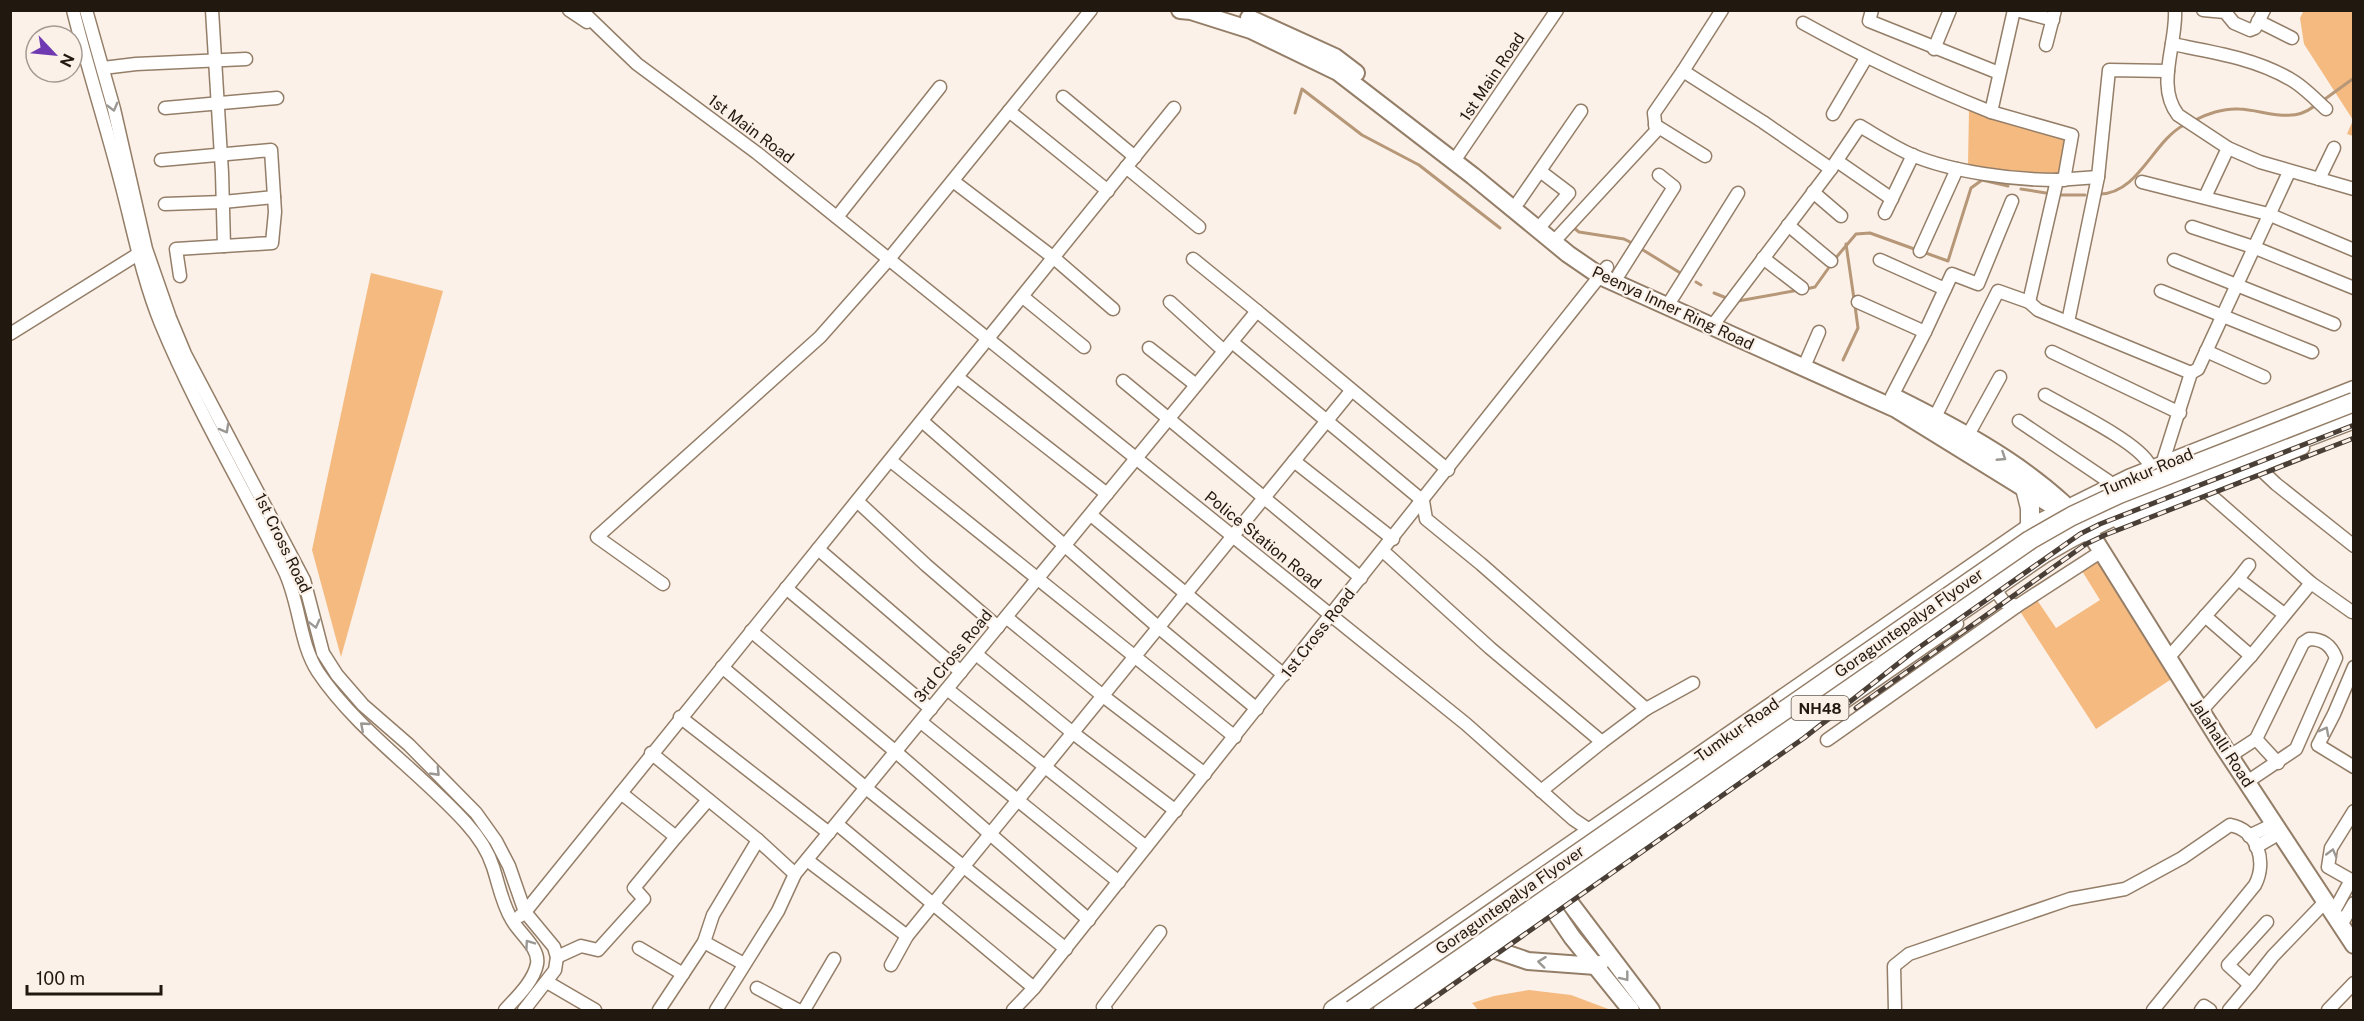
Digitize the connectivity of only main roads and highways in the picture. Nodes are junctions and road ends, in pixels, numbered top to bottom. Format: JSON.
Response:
{"nodes":[{"id":1,"x":1180,"y":10,"type":"edge"},
{"id":2,"x":1225,"y":10,"type":"edge"},
{"id":3,"x":1457,"y":157,"type":"junction"},
{"id":4,"x":1609,"y":272,"type":"junction"},
{"id":5,"x":2354,"y":390,"type":"edge"},
{"id":6,"x":2354,"y":402,"type":"edge"},
{"id":7,"x":2354,"y":414,"type":"edge"},
{"id":8,"x":2354,"y":419,"type":"edge"},
{"id":9,"x":2025,"y":488,"type":"junction"},
{"id":10,"x":2070,"y":506,"type":"junction"},
{"id":11,"x":2026,"y":530,"type":"junction"},
{"id":12,"x":2092,"y":536,"type":"junction"},
{"id":13,"x":1536,"y":869,"type":"junction"},
{"id":14,"x":1554,"y":898,"type":"junction"},
{"id":15,"x":2354,"y":945,"type":"edge"},
{"id":16,"x":1490,"y":948,"type":"road end"},
{"id":17,"x":1603,"y":962,"type":"junction"},
{"id":18,"x":1333,"y":1011,"type":"edge"},
{"id":19,"x":1352,"y":1011,"type":"edge"},
{"id":20,"x":1371,"y":1011,"type":"edge"},
{"id":21,"x":1383,"y":1011,"type":"edge"},
{"id":22,"x":1631,"y":1011,"type":"edge"},
{"id":23,"x":1651,"y":1011,"type":"edge"}],
"edges":[{"from":1,"to":3,"type":"main road","name":"Peenya Inner Ring Road"},
{"from":2,"to":3,"type":"main road","name":"Peenya Inner Ring Road"},
{"from":3,"to":4,"type":"main road","name":"Peenya Inner Ring Road"},
{"from":3,"to":4,"type":"main road","name":"Peenya Inner Ring Road"},
{"from":4,"to":9,"type":"main road","name":"Peenya Inner Ring Road"},
{"from":4,"to":10,"type":"main road","name":"Peenya Inner Ring Road","one_way":true},
{"from":5,"to":10,"type":"highway","name":"Tumkur Road","number":"NH48"},
{"from":6,"to":19,"type":"highway","name":"Goraguntepalya Flyover","bridge":true},
{"from":7,"to":20,"type":"highway","name":"Goraguntepalya Flyover"},
{"from":8,"to":12,"type":"highway","name":"Tumkur Road","number":"NH48"},
{"from":9,"to":10,"type":"main road","name":"Peenya Inner Ring Road"},
{"from":9,"to":11,"type":"highway"},
{"from":10,"to":11,"type":"highway","name":"Tumkur Road","number":"NH48"},
{"from":10,"to":12,"type":"main road","name":"Jalahalli Road"},
{"from":11,"to":13,"type":"highway","name":"Tumkur Road","number":"NH48"},
{"from":12,"to":14,"type":"highway","name":"Tumkur Road","number":"NH48"},
{"from":12,"to":15,"type":"main road","name":"Jalahalli Road"},
{"from":13,"to":14,"type":"main road"},
{"from":13,"to":18,"type":"highway","name":"Tumkur Road","number":"NH48"},
{"from":14,"to":17,"type":"main road"},
{"from":14,"to":21,"type":"highway","name":"Tumkur Road","number":"NH48"},
{"from":17,"to":16,"type":"main road","one_way":true},
{"from":17,"to":22,"type":"main road"},
{"from":17,"to":23,"type":"main road","one_way":true}]}
